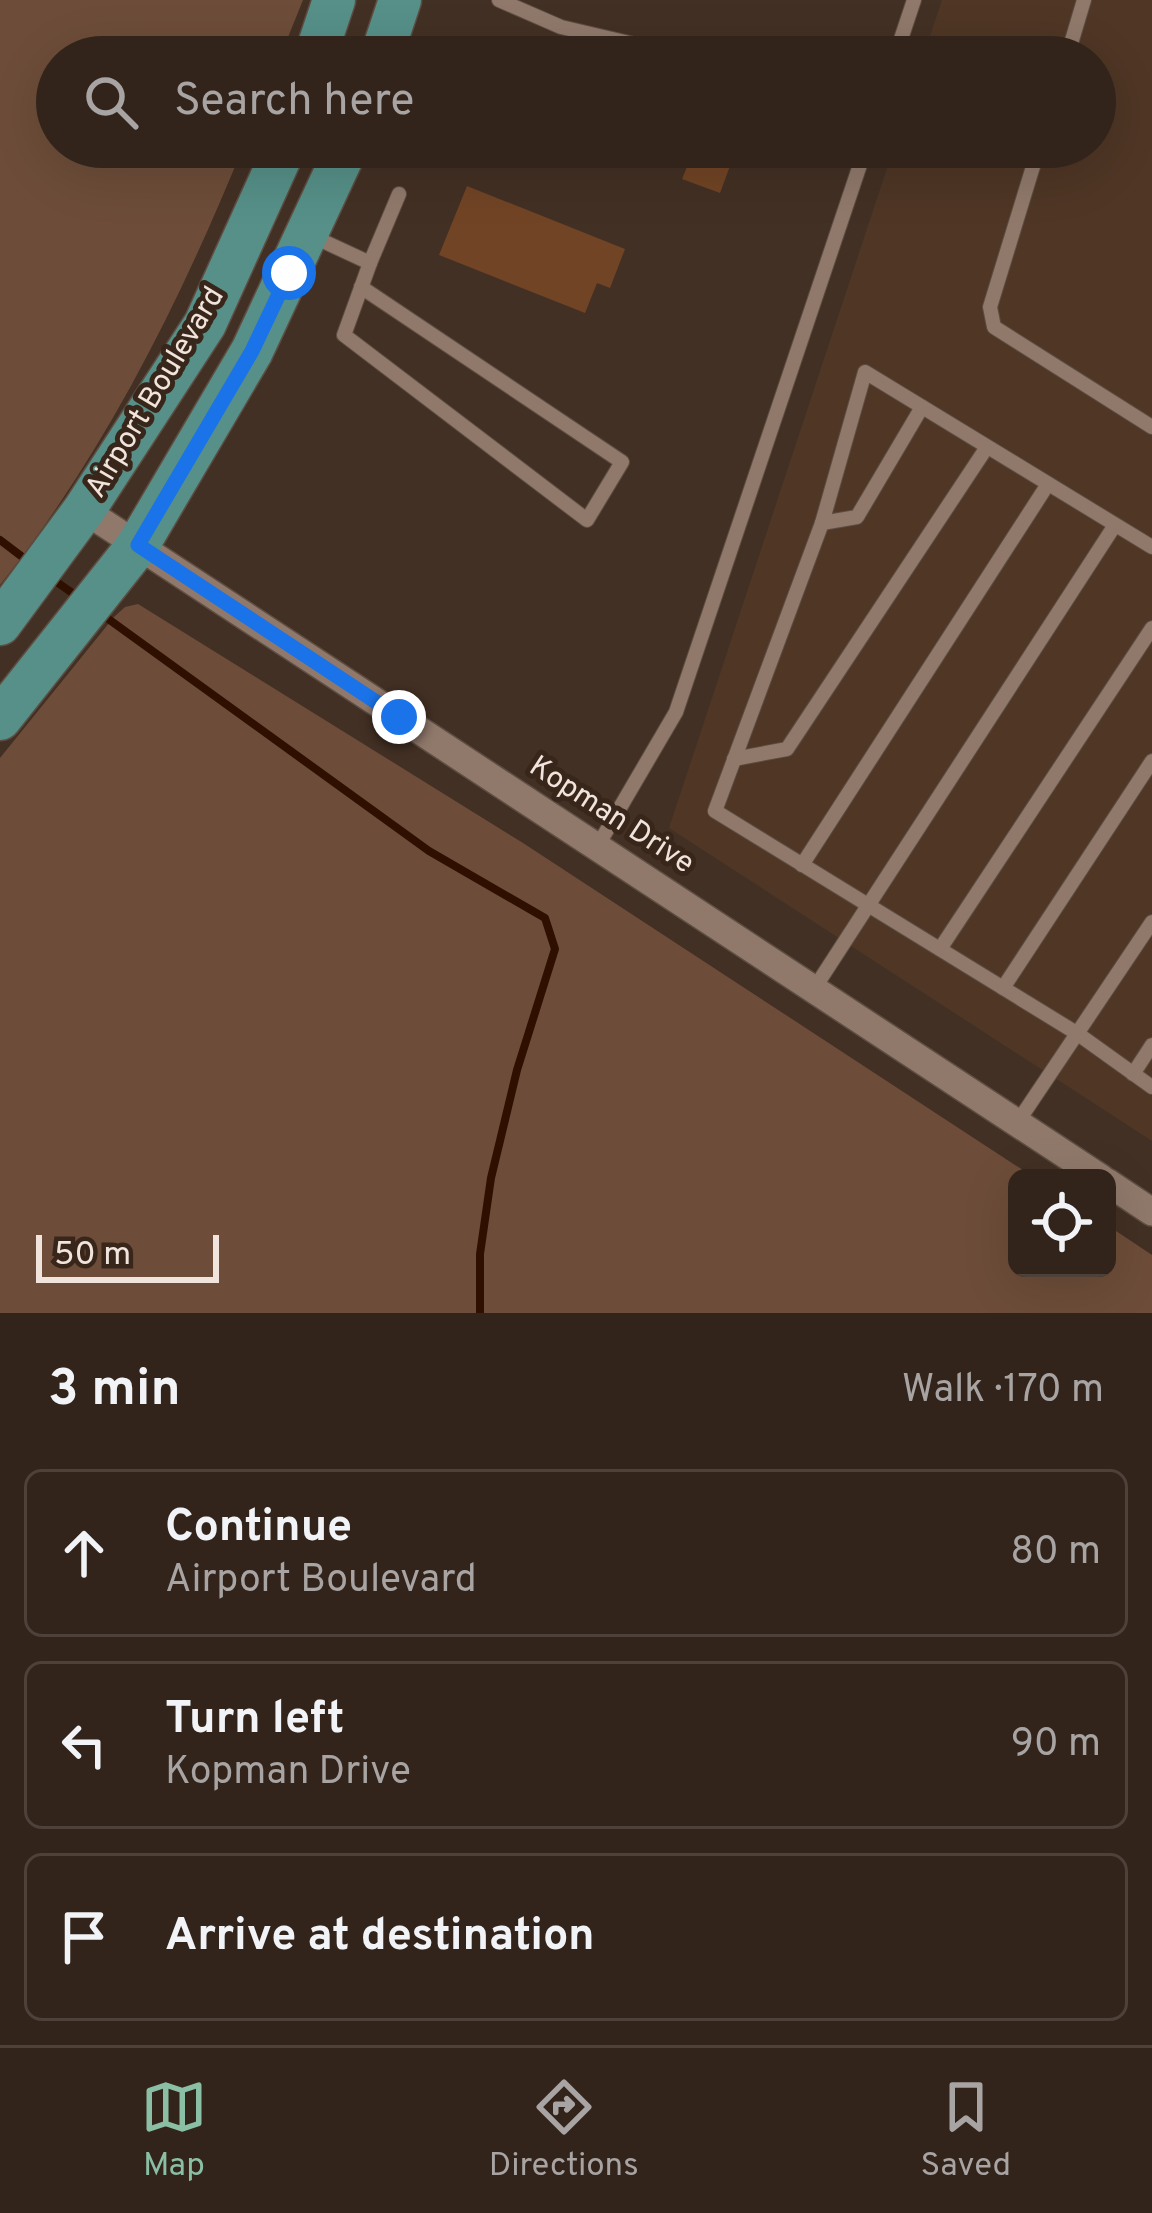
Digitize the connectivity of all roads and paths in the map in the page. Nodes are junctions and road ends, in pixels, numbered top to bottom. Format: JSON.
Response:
{"nodes":[{"id":1,"x":334,"y":0,"type":"edge"},
{"id":2,"x":400,"y":0,"type":"edge"},
{"id":3,"x":499,"y":0,"type":"edge"},
{"id":4,"x":914,"y":0,"type":"edge"},
{"id":5,"x":1084,"y":0,"type":"edge"},
{"id":6,"x":322,"y":36,"type":"edge"},
{"id":7,"x":388,"y":36,"type":"edge"},
{"id":8,"x":599,"y":36,"type":"edge"},
{"id":9,"x":902,"y":36,"type":"edge"},
{"id":10,"x":1073,"y":36,"type":"edge"},
{"id":11,"x":276,"y":168,"type":"edge"},
{"id":12,"x":337,"y":168,"type":"edge"},
{"id":13,"x":859,"y":168,"type":"edge"},
{"id":14,"x":1033,"y":168,"type":"edge"},
{"id":15,"x":399,"y":194,"type":"dead end"},
{"id":16,"x":307,"y":234,"type":"junction"},
{"id":17,"x":370,"y":263,"type":"junction"},
{"id":18,"x":362,"y":287,"type":"junction"},
{"id":19,"x":922,"y":407,"type":"junction"},
{"id":20,"x":1152,"y":428,"type":"edge"},
{"id":21,"x":987,"y":447,"type":"junction"},
{"id":22,"x":1048,"y":484,"type":"junction"},
{"id":23,"x":84,"y":510,"type":"junction"},
{"id":24,"x":822,"y":523,"type":"junction"},
{"id":25,"x":1115,"y":525,"type":"junction"},
{"id":26,"x":138,"y":545,"type":"junction"},
{"id":27,"x":1152,"y":547,"type":"edge"},
{"id":28,"x":0,"y":624,"type":"edge"},
{"id":29,"x":1152,"y":628,"type":"edge"},
{"id":30,"x":0,"y":719,"type":"edge"},
{"id":31,"x":734,"y":759,"type":"junction"},
{"id":32,"x":1152,"y":761,"type":"edge"},
{"id":33,"x":597,"y":847,"type":"junction"},
{"id":34,"x":802,"y":865,"type":"junction"},
{"id":35,"x":868,"y":905,"type":"junction"},
{"id":36,"x":1152,"y":922,"type":"edge"},
{"id":37,"x":940,"y":949,"type":"junction"},
{"id":38,"x":1004,"y":988,"type":"junction"},
{"id":39,"x":814,"y":989,"type":"junction"},
{"id":40,"x":1078,"y":1034,"type":"junction"},
{"id":41,"x":1152,"y":1046,"type":"edge"},
{"id":42,"x":1133,"y":1074,"type":"junction"},
{"id":43,"x":1152,"y":1088,"type":"edge"},
{"id":44,"x":1017,"y":1123,"type":"junction"},
{"id":45,"x":1087,"y":1169,"type":"edge"},
{"id":46,"x":1116,"y":1188,"type":"edge"},
{"id":47,"x":1152,"y":1212,"type":"edge"}],
"edges":[{"from":1,"to":6,"type":"main road"},
{"from":2,"to":7,"type":"main road"},
{"from":3,"to":8,"type":"lane"},
{"from":4,"to":9,"type":"lane"},
{"from":5,"to":10,"type":"lane"},
{"from":11,"to":23,"type":"main road","name":"Airport Boulevard"},
{"from":12,"to":16,"type":"main road","name":"Airport Boulevard"},
{"from":13,"to":33,"type":"lane"},
{"from":14,"to":20,"type":"lane"},
{"from":15,"to":17,"type":"lane"},
{"from":16,"to":17,"type":"lane"},
{"from":16,"to":26,"type":"main road","name":"Airport Boulevard"},
{"from":17,"to":18,"type":"lane"},
{"from":18,"to":18,"type":"lane"},
{"from":19,"to":21,"type":"lane"},
{"from":19,"to":24,"type":"lane"},
{"from":19,"to":24,"type":"lane"},
{"from":21,"to":22,"type":"lane"},
{"from":21,"to":31,"type":"lane"},
{"from":22,"to":25,"type":"lane"},
{"from":22,"to":34,"type":"lane"},
{"from":23,"to":26,"type":"street","name":"Kopman Drive"},
{"from":23,"to":28,"type":"main road","name":"Airport Boulevard"},
{"from":24,"to":31,"type":"lane"},
{"from":25,"to":27,"type":"lane"},
{"from":25,"to":35,"type":"lane"},
{"from":26,"to":30,"type":"main road","name":"Airport Boulevard"},
{"from":26,"to":33,"type":"street","name":"Kopman Drive"},
{"from":29,"to":37,"type":"lane"},
{"from":31,"to":34,"type":"lane"},
{"from":32,"to":38,"type":"lane"},
{"from":33,"to":39,"type":"street","name":"Kopman Drive"},
{"from":34,"to":35,"type":"lane"},
{"from":35,"to":37,"type":"lane"},
{"from":35,"to":39,"type":"lane"},
{"from":36,"to":40,"type":"lane"},
{"from":37,"to":38,"type":"lane"},
{"from":38,"to":40,"type":"lane"},
{"from":39,"to":44,"type":"street","name":"Kopman Drive"},
{"from":40,"to":42,"type":"lane"},
{"from":40,"to":44,"type":"lane"},
{"from":41,"to":42,"type":"lane"},
{"from":42,"to":43,"type":"lane"},
{"from":44,"to":45,"type":"street","name":"Kopman Drive"},
{"from":46,"to":47,"type":"street","name":"Kopman Drive"}]}
